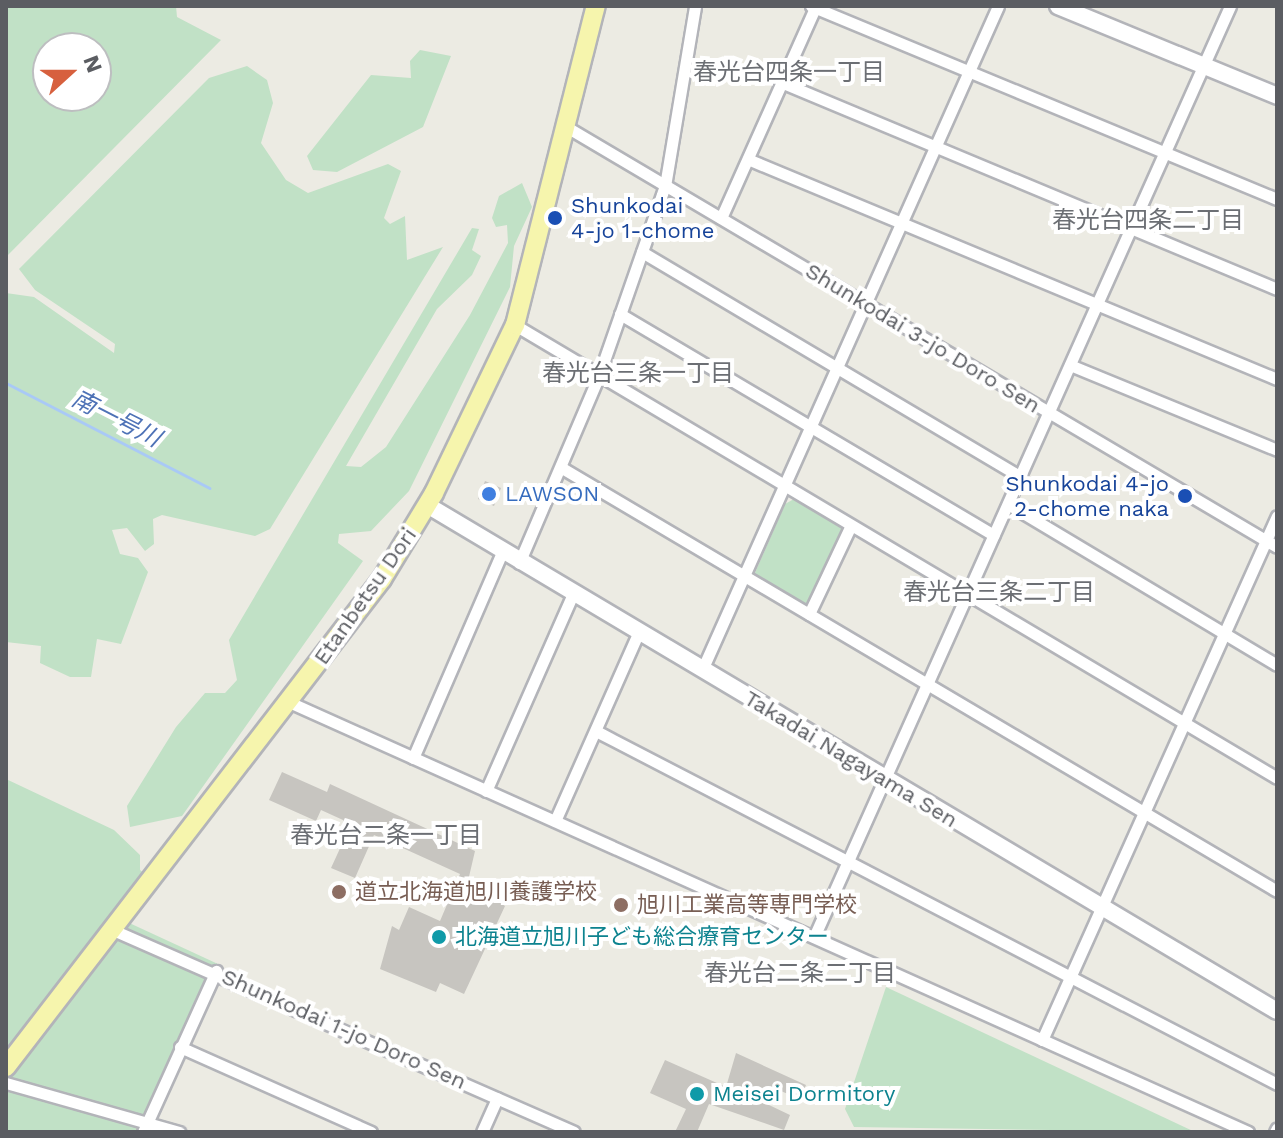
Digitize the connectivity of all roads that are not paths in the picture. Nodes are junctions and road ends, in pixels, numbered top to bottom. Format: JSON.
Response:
{"nodes":[{"id":1,"x":596,"y":6,"type":"edge"},
{"id":2,"x":695,"y":6,"type":"edge"},
{"id":3,"x":998,"y":6,"type":"edge"},
{"id":4,"x":1058,"y":6,"type":"edge"},
{"id":5,"x":1230,"y":6,"type":"edge"},
{"id":6,"x":814,"y":7,"type":"edge"},
{"id":7,"x":1203,"y":66,"type":"junction"},
{"id":8,"x":968,"y":72,"type":"junction"},
{"id":9,"x":783,"y":83,"type":"junction"},
{"id":10,"x":1277,"y":96,"type":"edge"},
{"id":11,"x":570,"y":129,"type":"junction"},
{"id":12,"x":934,"y":147,"type":"junction"},
{"id":13,"x":1164,"y":153,"type":"junction"},
{"id":14,"x":750,"y":160,"type":"junction"},
{"id":15,"x":665,"y":186,"type":"junction"},
{"id":16,"x":1277,"y":199,"type":"edge"},
{"id":17,"x":721,"y":218,"type":"junction"},
{"id":18,"x":901,"y":222,"type":"junction"},
{"id":19,"x":1131,"y":228,"type":"junction"},
{"id":20,"x":642,"y":252,"type":"junction"},
{"id":21,"x":1277,"y":289,"type":"edge"},
{"id":22,"x":866,"y":304,"type":"junction"},
{"id":23,"x":1098,"y":305,"type":"junction"},
{"id":24,"x":620,"y":314,"type":"junction"},
{"id":25,"x":515,"y":325,"type":"junction"},
{"id":26,"x":1070,"y":365,"type":"junction"},
{"id":27,"x":837,"y":367,"type":"junction"},
{"id":28,"x":598,"y":378,"type":"junction"},
{"id":29,"x":1277,"y":379,"type":"edge"},
{"id":30,"x":1048,"y":412,"type":"junction"},
{"id":31,"x":811,"y":426,"type":"junction"},
{"id":32,"x":1277,"y":450,"type":"edge"},
{"id":33,"x":562,"y":468,"type":"junction"},
{"id":34,"x":1020,"y":476,"type":"junction"},
{"id":35,"x":785,"y":486,"type":"junction"},
{"id":36,"x":1008,"y":504,"type":"junction"},
{"id":37,"x":427,"y":505,"type":"junction"},
{"id":38,"x":1277,"y":516,"type":"edge"},
{"id":39,"x":851,"y":525,"type":"junction"},
{"id":40,"x":994,"y":535,"type":"junction"},
{"id":41,"x":1266,"y":541,"type":"junction"},
{"id":42,"x":1277,"y":547,"type":"edge"},
{"id":43,"x":502,"y":552,"type":"junction"},
{"id":44,"x":519,"y":563,"type":"junction"},
{"id":45,"x":744,"y":576,"type":"junction"},
{"id":46,"x":573,"y":594,"type":"junction"},
{"id":47,"x":967,"y":594,"type":"junction"},
{"id":48,"x":809,"y":614,"type":"junction"},
{"id":49,"x":1223,"y":633,"type":"junction"},
{"id":50,"x":638,"y":634,"type":"junction"},
{"id":51,"x":1277,"y":665,"type":"edge"},
{"id":52,"x":702,"y":670,"type":"junction"},
{"id":53,"x":927,"y":683,"type":"junction"},
{"id":54,"x":289,"y":702,"type":"junction"},
{"id":55,"x":1184,"y":723,"type":"junction"},
{"id":56,"x":596,"y":731,"type":"junction"},
{"id":57,"x":413,"y":758,"type":"junction"},
{"id":58,"x":1277,"y":778,"type":"edge"},
{"id":59,"x":885,"y":779,"type":"junction"},
{"id":60,"x":486,"y":791,"type":"junction"},
{"id":61,"x":1144,"y":811,"type":"junction"},
{"id":62,"x":555,"y":821,"type":"junction"},
{"id":63,"x":848,"y":861,"type":"junction"},
{"id":64,"x":1277,"y":891,"type":"edge"},
{"id":65,"x":1103,"y":906,"type":"junction"},
{"id":66,"x":113,"y":930,"type":"junction"},
{"id":67,"x":814,"y":937,"type":"junction"},
{"id":68,"x":216,"y":971,"type":"junction"},
{"id":69,"x":1071,"y":975,"type":"junction"},
{"id":70,"x":1277,"y":1011,"type":"edge"},
{"id":71,"x":1042,"y":1040,"type":"junction"},
{"id":72,"x":180,"y":1047,"type":"junction"},
{"id":73,"x":6,"y":1067,"type":"edge"},
{"id":74,"x":6,"y":1083,"type":"edge"},
{"id":75,"x":1277,"y":1084,"type":"edge"},
{"id":76,"x":497,"y":1098,"type":"junction"},
{"id":77,"x":149,"y":1118,"type":"junction"},
{"id":78,"x":143,"y":1132,"type":"edge"},
{"id":79,"x":179,"y":1132,"type":"edge"},
{"id":80,"x":371,"y":1132,"type":"edge"},
{"id":81,"x":482,"y":1132,"type":"edge"},
{"id":82,"x":574,"y":1132,"type":"edge"},
{"id":83,"x":1248,"y":1132,"type":"edge"}],
"edges":[{"from":1,"to":11,"type":"main road","name":"Etanbetsu Dori"},
{"from":2,"to":15,"type":"street"},
{"from":3,"to":8,"type":"street"},
{"from":4,"to":7,"type":"street"},
{"from":5,"to":7,"type":"street"},
{"from":6,"to":8,"type":"street"},
{"from":6,"to":9,"type":"street"},
{"from":7,"to":10,"type":"street"},
{"from":7,"to":13,"type":"street"},
{"from":8,"to":12,"type":"street"},
{"from":8,"to":13,"type":"street"},
{"from":9,"to":12,"type":"street"},
{"from":9,"to":14,"type":"street"},
{"from":11,"to":15,"type":"street","name":"Shunkodai 3-jo Doro Sen"},
{"from":11,"to":25,"type":"main road","name":"Etanbetsu Dori"},
{"from":12,"to":18,"type":"street"},
{"from":12,"to":19,"type":"street"},
{"from":13,"to":16,"type":"street"},
{"from":13,"to":19,"type":"street"},
{"from":14,"to":17,"type":"street"},
{"from":14,"to":18,"type":"street"},
{"from":15,"to":17,"type":"street","name":"Shunkodai 3-jo Doro Sen"},
{"from":15,"to":20,"type":"street"},
{"from":17,"to":22,"type":"street","name":"Shunkodai 3-jo Doro Sen"},
{"from":18,"to":22,"type":"street"},
{"from":18,"to":23,"type":"street"},
{"from":19,"to":21,"type":"street"},
{"from":19,"to":23,"type":"street"},
{"from":20,"to":24,"type":"street"},
{"from":20,"to":27,"type":"street"},
{"from":22,"to":27,"type":"street"},
{"from":22,"to":30,"type":"street","name":"Shunkodai 3-jo Doro Sen"},
{"from":23,"to":26,"type":"street"},
{"from":23,"to":29,"type":"street"},
{"from":24,"to":28,"type":"street"},
{"from":24,"to":31,"type":"street"},
{"from":25,"to":28,"type":"street"},
{"from":25,"to":37,"type":"main road","name":"Etanbetsu Dori"},
{"from":26,"to":30,"type":"street"},
{"from":26,"to":32,"type":"street"},
{"from":27,"to":31,"type":"street"},
{"from":27,"to":34,"type":"street"},
{"from":28,"to":33,"type":"street"},
{"from":28,"to":35,"type":"street"},
{"from":30,"to":34,"type":"street"},
{"from":30,"to":41,"type":"street","name":"Shunkodai 3-jo Doro Sen"},
{"from":31,"to":35,"type":"street"},
{"from":31,"to":40,"type":"street"},
{"from":33,"to":44,"type":"street"},
{"from":33,"to":45,"type":"street"},
{"from":34,"to":36,"type":"street"},
{"from":35,"to":39,"type":"street"},
{"from":35,"to":45,"type":"street"},
{"from":36,"to":40,"type":"street"},
{"from":36,"to":49,"type":"street"},
{"from":37,"to":43,"type":"street","name":"Takadai Nagayama Sen"},
{"from":37,"to":54,"type":"main road","name":"Etanbetsu Dori"},
{"from":38,"to":41,"type":"street"},
{"from":39,"to":47,"type":"street"},
{"from":39,"to":48,"type":"street"},
{"from":40,"to":47,"type":"street"},
{"from":41,"to":42,"type":"street","name":"Shunkodai 3-jo Doro Sen"},
{"from":41,"to":49,"type":"street"},
{"from":43,"to":44,"type":"street","name":"Takadai Nagayama Sen"},
{"from":43,"to":57,"type":"street"},
{"from":44,"to":46,"type":"street","name":"Takadai Nagayama Sen"},
{"from":45,"to":48,"type":"street"},
{"from":45,"to":52,"type":"street"},
{"from":46,"to":50,"type":"street","name":"Takadai Nagayama Sen"},
{"from":46,"to":60,"type":"street"},
{"from":47,"to":53,"type":"street"},
{"from":47,"to":55,"type":"street"},
{"from":48,"to":53,"type":"street"},
{"from":49,"to":51,"type":"street"},
{"from":49,"to":55,"type":"street"},
{"from":50,"to":52,"type":"street","name":"Takadai Nagayama Sen"},
{"from":50,"to":56,"type":"street"},
{"from":52,"to":59,"type":"street","name":"Takadai Nagayama Sen"},
{"from":53,"to":59,"type":"street"},
{"from":53,"to":61,"type":"street"},
{"from":54,"to":57,"type":"street"},
{"from":54,"to":66,"type":"main road","name":"Etanbetsu Dori"},
{"from":55,"to":58,"type":"street"},
{"from":55,"to":61,"type":"street"},
{"from":56,"to":62,"type":"street"},
{"from":56,"to":63,"type":"street"},
{"from":57,"to":60,"type":"street"},
{"from":59,"to":63,"type":"street"},
{"from":59,"to":65,"type":"street","name":"Takadai Nagayama Sen"},
{"from":60,"to":62,"type":"street"},
{"from":61,"to":64,"type":"street"},
{"from":61,"to":65,"type":"street"},
{"from":62,"to":67,"type":"street"},
{"from":63,"to":67,"type":"street"},
{"from":63,"to":69,"type":"street"},
{"from":65,"to":69,"type":"street"},
{"from":65,"to":70,"type":"street","name":"Takadai Nagayama Sen"},
{"from":66,"to":68,"type":"street","name":"Shunkodai 1-jo Doro Sen"},
{"from":66,"to":73,"type":"main road","name":"Etanbetsu Dori"},
{"from":67,"to":71,"type":"street"},
{"from":68,"to":72,"type":"street"},
{"from":68,"to":76,"type":"street","name":"Shunkodai 1-jo Doro Sen"},
{"from":69,"to":71,"type":"street"},
{"from":69,"to":75,"type":"street"},
{"from":71,"to":83,"type":"street"},
{"from":72,"to":77,"type":"street"},
{"from":72,"to":80,"type":"street"},
{"from":74,"to":77,"type":"street"},
{"from":76,"to":81,"type":"street"},
{"from":76,"to":82,"type":"street","name":"Shunkodai 1-jo Doro Sen"},
{"from":77,"to":78,"type":"street"},
{"from":77,"to":79,"type":"street"}]}
